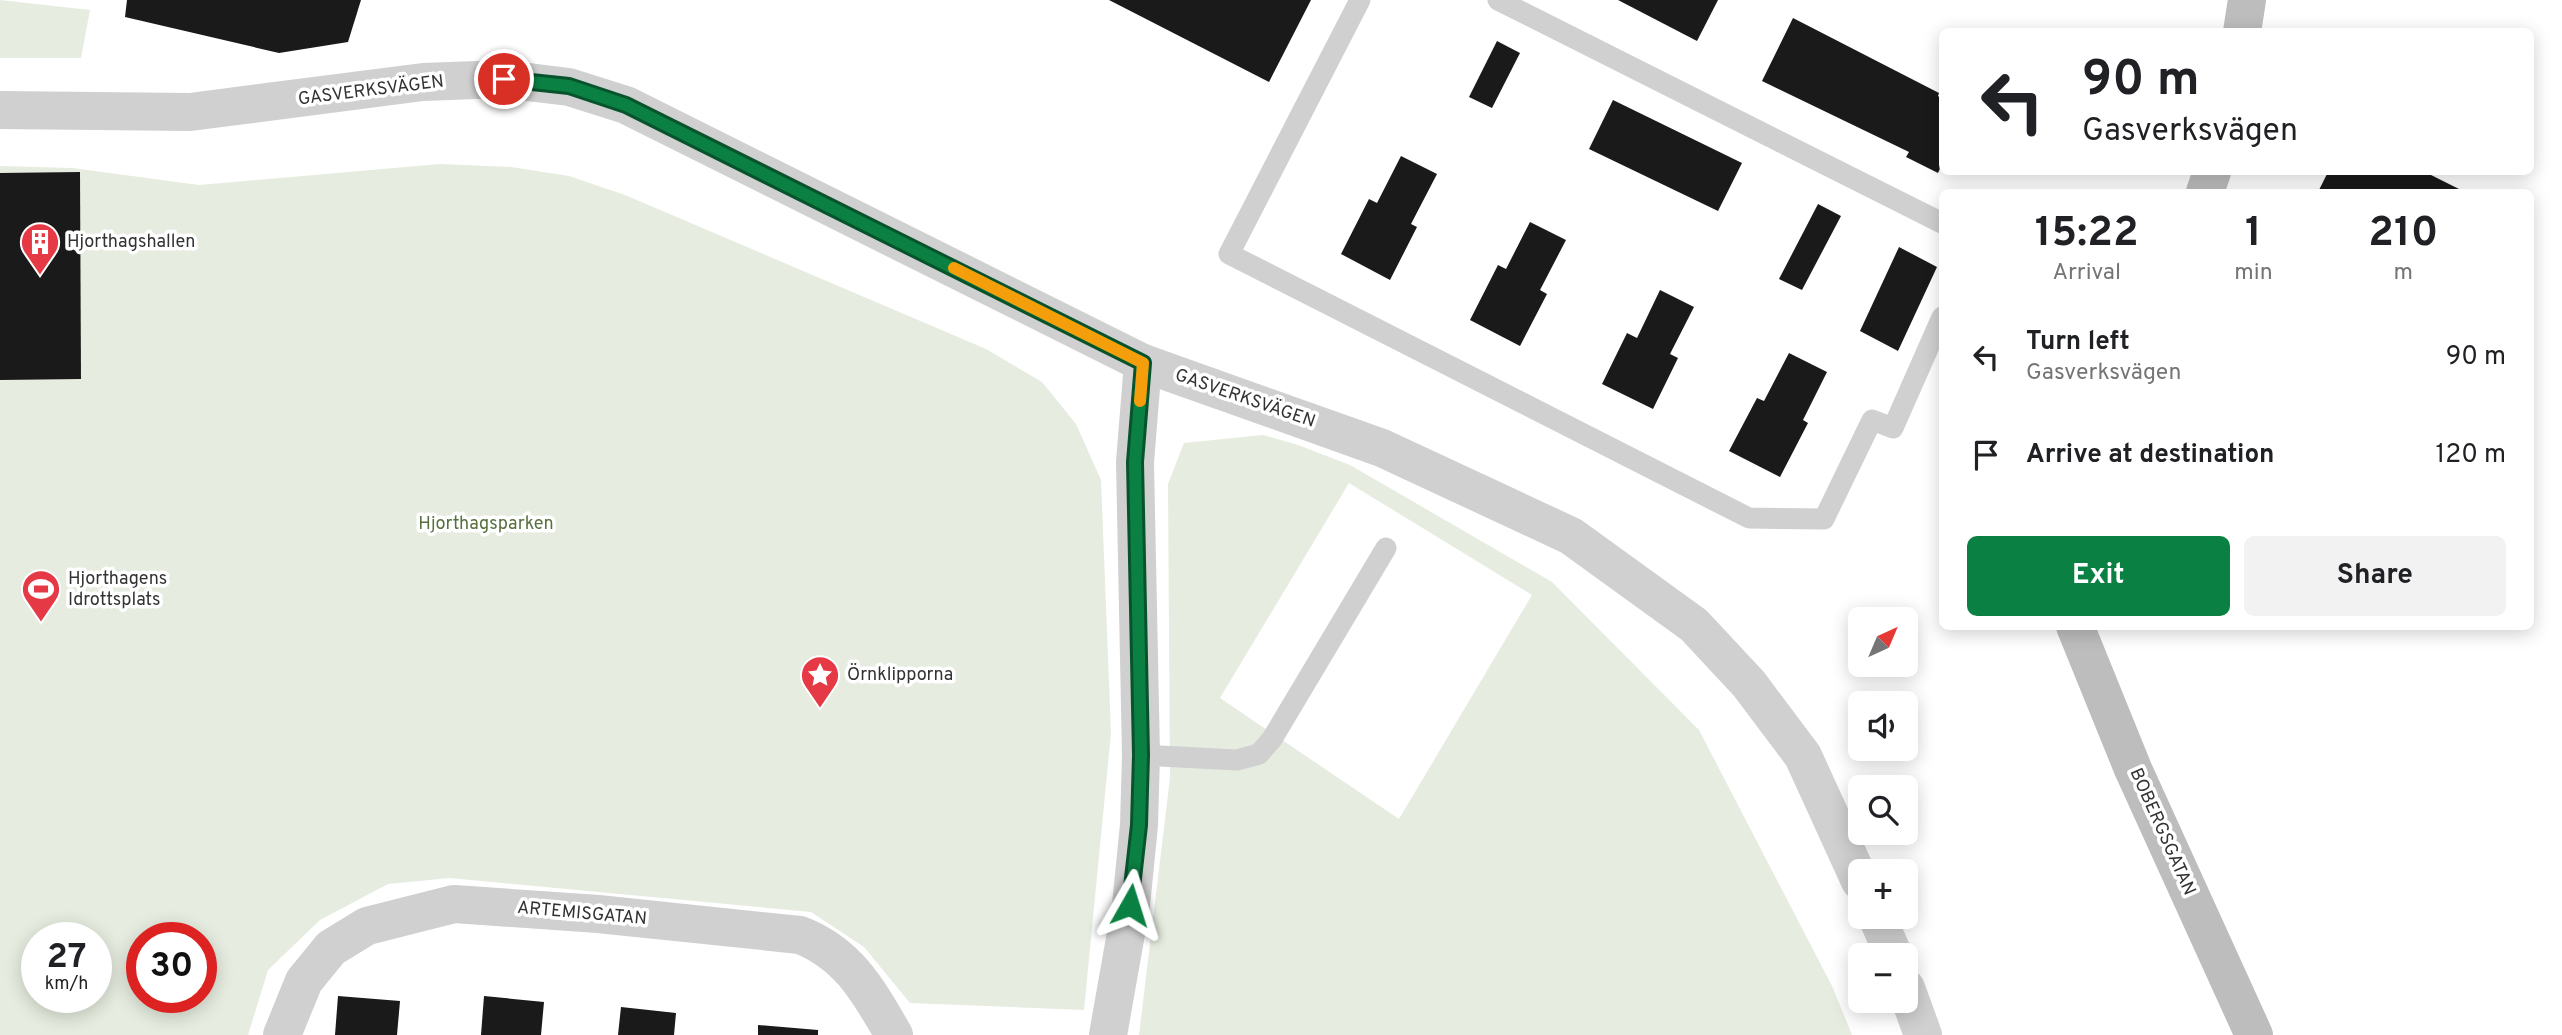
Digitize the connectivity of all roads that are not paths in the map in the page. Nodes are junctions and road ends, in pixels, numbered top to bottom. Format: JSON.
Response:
{"nodes":[{"id":1,"x":1360,"y":0,"type":"edge"},
{"id":2,"x":1498,"y":0,"type":"edge"},
{"id":3,"x":2247,"y":0,"type":"edge"},
{"id":4,"x":2243,"y":28,"type":"edge"},
{"id":5,"x":0,"y":110,"type":"edge"},
{"id":6,"x":1939,"y":221,"type":"edge"},
{"id":7,"x":1939,"y":324,"type":"edge"},
{"id":8,"x":1143,"y":363,"type":"junction"},
{"id":9,"x":1386,"y":548,"type":"dead end"},
{"id":10,"x":2076,"y":630,"type":"edge"},
{"id":11,"x":1141,"y":755,"type":"junction"},
{"id":12,"x":1850,"y":859,"type":"edge"},
{"id":13,"x":1915,"y":1013,"type":"edge"},
{"id":14,"x":282,"y":1035,"type":"edge"},
{"id":15,"x":894,"y":1035,"type":"edge"},
{"id":16,"x":1108,"y":1035,"type":"edge"},
{"id":17,"x":1923,"y":1035,"type":"edge"},
{"id":18,"x":2254,"y":1035,"type":"edge"}],
"edges":[{"from":1,"to":7,"type":"lane"},
{"from":2,"to":6,"type":"lane"},
{"from":3,"to":4,"type":"street"},
{"from":5,"to":8,"type":"street","name":"GASVERKSVÄGEN"},
{"from":8,"to":11,"type":"street"},
{"from":8,"to":12,"type":"street","name":"GASVERKSVÄGEN"},
{"from":9,"to":11,"type":"lane"},
{"from":10,"to":18,"type":"street","name":"BOBERGSGATAN"},
{"from":11,"to":16,"type":"street"},
{"from":13,"to":17,"type":"street"},
{"from":14,"to":15,"type":"street","name":"ARTEMISGATAN"}]}
